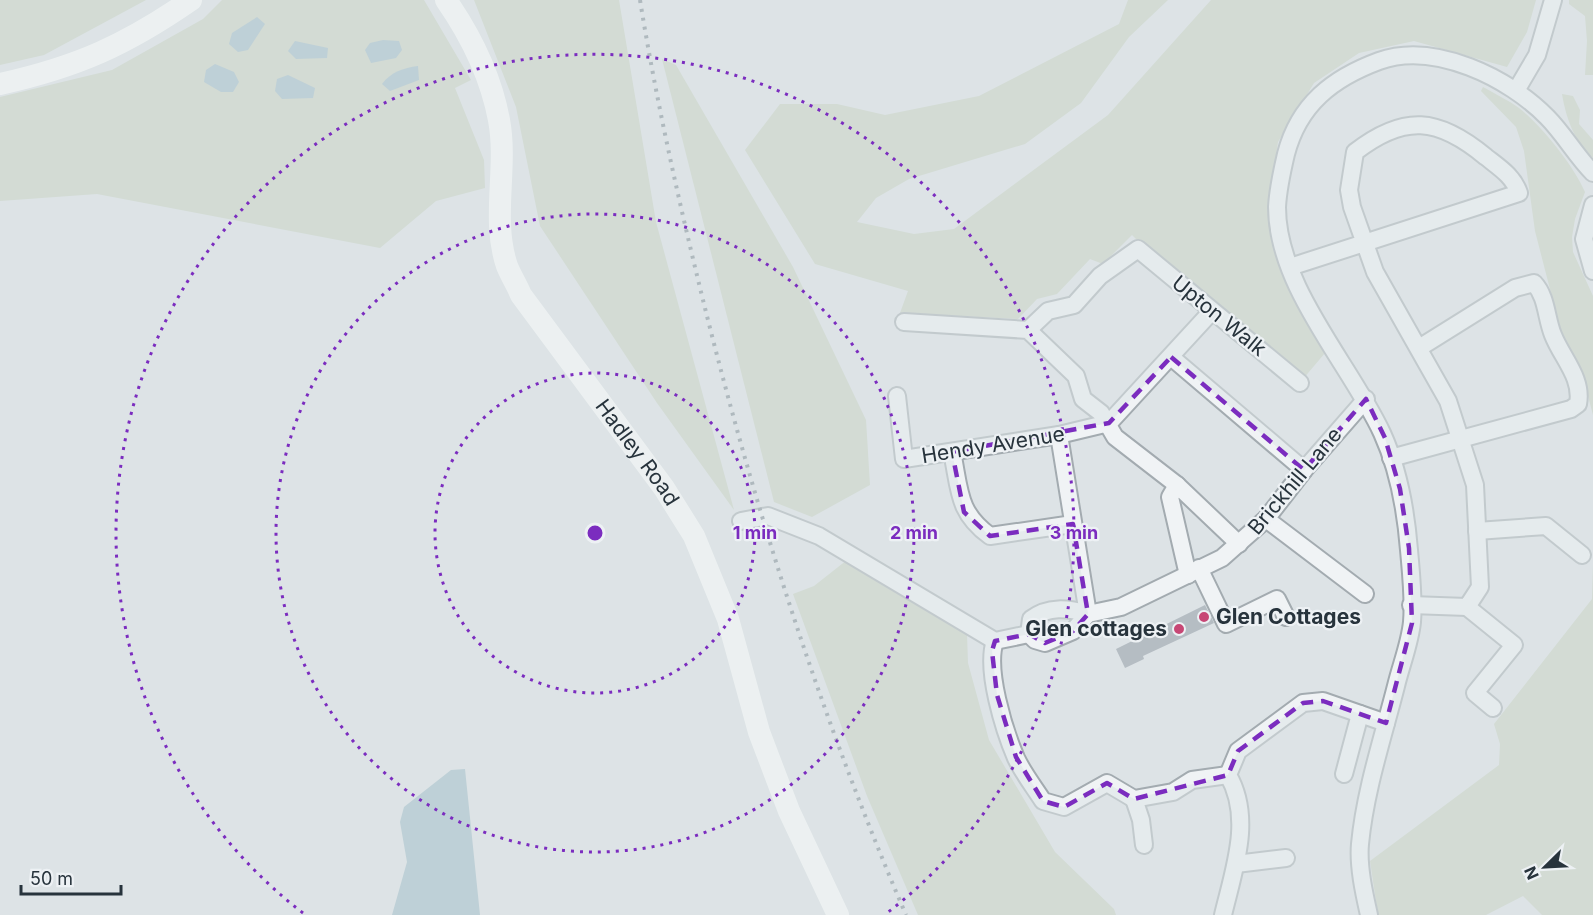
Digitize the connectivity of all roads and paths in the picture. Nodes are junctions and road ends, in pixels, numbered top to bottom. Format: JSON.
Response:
{"nodes":[{"id":1,"x":191,"y":0,"type":"edge"},
{"id":2,"x":446,"y":0,"type":"edge"},
{"id":3,"x":1553,"y":0,"type":"edge"},
{"id":4,"x":0,"y":84,"type":"edge"},
{"id":5,"x":1516,"y":89,"type":"junction"},
{"id":6,"x":1593,"y":173,"type":"edge"},
{"id":7,"x":1593,"y":205,"type":"edge"},
{"id":8,"x":1365,"y":243,"type":"junction"},
{"id":9,"x":1290,"y":267,"type":"junction"},
{"id":10,"x":1593,"y":272,"type":"edge"},
{"id":11,"x":1212,"y":311,"type":"junction"},
{"id":12,"x":904,"y":322,"type":"dead end"},
{"id":13,"x":1028,"y":330,"type":"junction"},
{"id":14,"x":1419,"y":348,"type":"junction"},
{"id":15,"x":1171,"y":357,"type":"junction"},
{"id":16,"x":1300,"y":383,"type":"dead end"},
{"id":17,"x":897,"y":396,"type":"dead end"},
{"id":18,"x":1366,"y":399,"type":"junction"},
{"id":19,"x":1108,"y":423,"type":"junction"},
{"id":20,"x":1059,"y":435,"type":"junction"},
{"id":21,"x":1461,"y":439,"type":"junction"},
{"id":22,"x":952,"y":452,"type":"junction"},
{"id":23,"x":1391,"y":458,"type":"junction"},
{"id":24,"x":1304,"y":470,"type":"junction"},
{"id":25,"x":1177,"y":485,"type":"junction"},
{"id":26,"x":1266,"y":519,"type":"junction"},
{"id":27,"x":741,"y":521,"type":"dead end"},
{"id":28,"x":1073,"y":524,"type":"junction"},
{"id":29,"x":1477,"y":531,"type":"junction"},
{"id":30,"x":1239,"y":544,"type":"junction"},
{"id":31,"x":1582,"y":555,"type":"dead end"},
{"id":32,"x":1193,"y":572,"type":"junction"},
{"id":33,"x":1365,"y":594,"type":"dead end"},
{"id":34,"x":1412,"y":605,"type":"junction"},
{"id":35,"x":1467,"y":607,"type":"junction"},
{"id":36,"x":1088,"y":614,"type":"junction"},
{"id":37,"x":1286,"y":617,"type":"dead end"},
{"id":38,"x":1029,"y":634,"type":"junction"},
{"id":39,"x":995,"y":641,"type":"junction"},
{"id":40,"x":1493,"y":708,"type":"dead end"},
{"id":41,"x":1360,"y":714,"type":"junction"},
{"id":42,"x":1386,"y":723,"type":"junction"},
{"id":43,"x":1344,"y":774,"type":"dead end"},
{"id":44,"x":1228,"y":775,"type":"junction"},
{"id":45,"x":1134,"y":800,"type":"junction"},
{"id":46,"x":1144,"y":845,"type":"dead end"},
{"id":47,"x":1286,"y":858,"type":"dead end"},
{"id":48,"x":1236,"y":864,"type":"junction"},
{"id":49,"x":838,"y":915,"type":"edge"},
{"id":50,"x":1223,"y":915,"type":"edge"},
{"id":51,"x":1369,"y":915,"type":"edge"}],
"edges":[{"from":1,"to":4,"type":"street"},
{"from":2,"to":49,"type":"street","name":"Hadley Road"},
{"from":3,"to":5,"type":"street"},
{"from":5,"to":6,"type":"street"},
{"from":5,"to":9,"type":"street"},
{"from":7,"to":10,"type":"street"},
{"from":8,"to":8,"type":"street"},
{"from":8,"to":9,"type":"street"},
{"from":8,"to":14,"type":"street"},
{"from":9,"to":18,"type":"street"},
{"from":11,"to":13,"type":"street","name":"Upton Walk"},
{"from":11,"to":15,"type":"street"},
{"from":11,"to":16,"type":"street","name":"Upton Walk"},
{"from":12,"to":13,"type":"street"},
{"from":13,"to":19,"type":"street"},
{"from":14,"to":21,"type":"street"},
{"from":14,"to":21,"type":"street"},
{"from":15,"to":19,"type":"street"},
{"from":15,"to":24,"type":"street"},
{"from":17,"to":22,"type":"street","name":"Hendy Avenue"},
{"from":18,"to":23,"type":"street"},
{"from":18,"to":24,"type":"street","name":"Brickhill Lane"},
{"from":19,"to":20,"type":"street","name":"Hendy Avenue"},
{"from":19,"to":25,"type":"street"},
{"from":20,"to":22,"type":"street","name":"Hendy Avenue"},
{"from":20,"to":28,"type":"street"},
{"from":21,"to":23,"type":"street"},
{"from":21,"to":29,"type":"street"},
{"from":22,"to":28,"type":"street"},
{"from":23,"to":34,"type":"street"},
{"from":24,"to":26,"type":"street","name":"Brickhill Lane"},
{"from":25,"to":30,"type":"street"},
{"from":25,"to":32,"type":"street"},
{"from":26,"to":30,"type":"street","name":"Brickhill Lane"},
{"from":26,"to":33,"type":"street"},
{"from":27,"to":39,"type":"street"},
{"from":28,"to":36,"type":"street"},
{"from":29,"to":31,"type":"street"},
{"from":29,"to":35,"type":"street"},
{"from":30,"to":32,"type":"street","name":"Brickhill Lane"},
{"from":32,"to":36,"type":"street","name":"Brickhill Lane"},
{"from":32,"to":37,"type":"street"},
{"from":34,"to":35,"type":"street"},
{"from":34,"to":42,"type":"street"},
{"from":35,"to":40,"type":"street"},
{"from":36,"to":38,"type":"street"},
{"from":36,"to":38,"type":"street","name":"Brickhill Lane"},
{"from":38,"to":39,"type":"street"},
{"from":39,"to":45,"type":"street"},
{"from":41,"to":42,"type":"street"},
{"from":41,"to":43,"type":"street"},
{"from":41,"to":44,"type":"street"},
{"from":42,"to":51,"type":"street"},
{"from":44,"to":45,"type":"street"},
{"from":44,"to":48,"type":"street"},
{"from":45,"to":46,"type":"street"},
{"from":47,"to":48,"type":"street"},
{"from":48,"to":50,"type":"street"}]}
